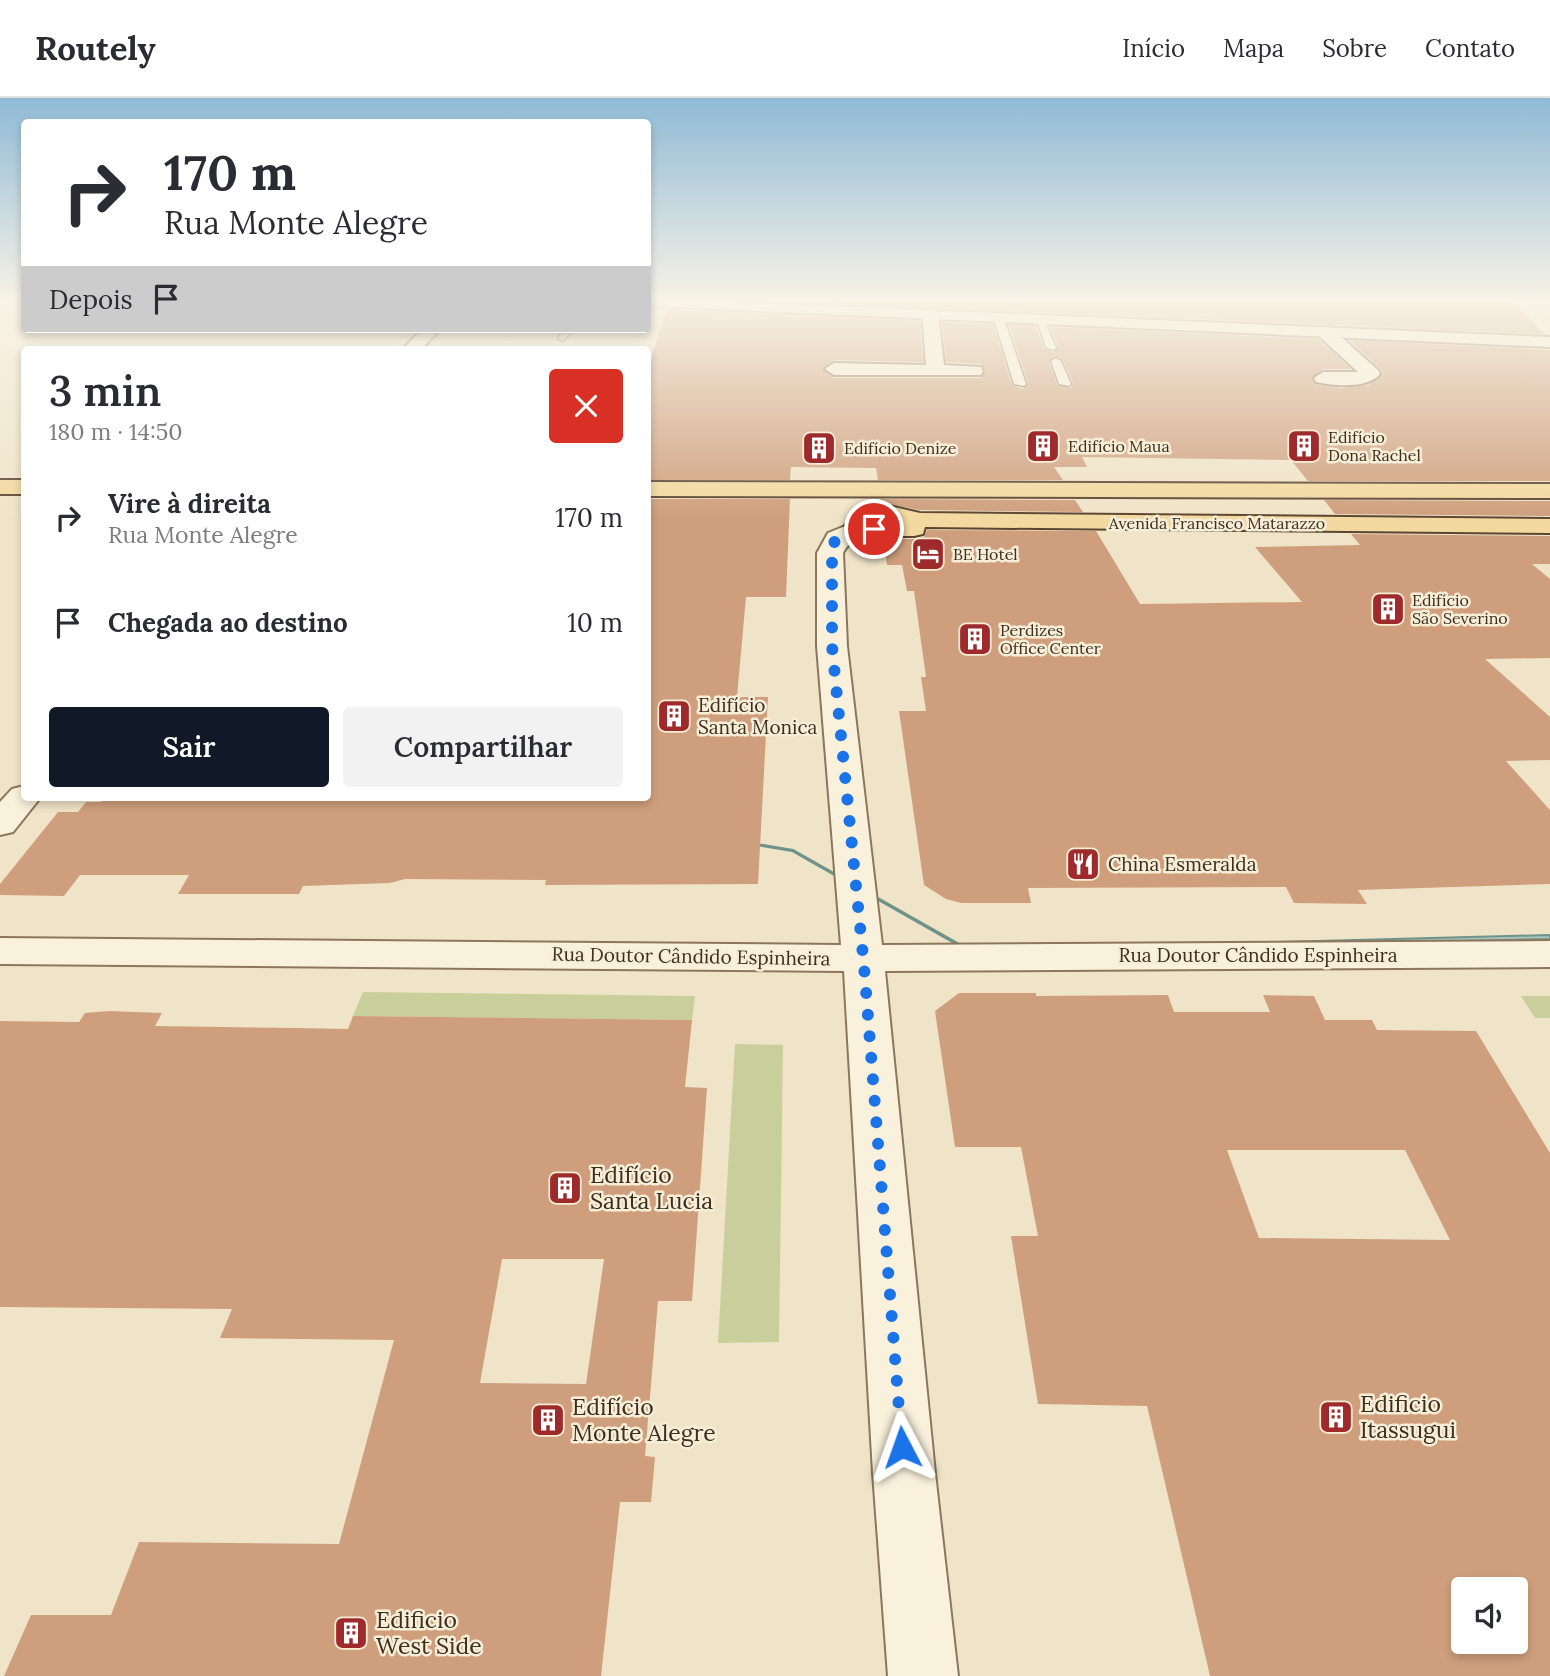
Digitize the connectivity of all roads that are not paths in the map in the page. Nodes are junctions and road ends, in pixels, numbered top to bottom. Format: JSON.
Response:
{"nodes":[{"id":1,"x":960,"y":372,"type":"edge"},
{"id":2,"x":974,"y":372,"type":"dead end"},
{"id":3,"x":1016,"y":372,"type":"edge"},
{"id":4,"x":1060,"y":372,"type":"edge"},
{"id":5,"x":1368,"y":372,"type":"edge"},
{"id":6,"x":1323,"y":378,"type":"dead end"},
{"id":7,"x":1020,"y":384,"type":"dead end"},
{"id":8,"x":1065,"y":384,"type":"dead end"},
{"id":9,"x":1550,"y":480,"type":"edge"},
{"id":10,"x":0,"y":487,"type":"edge"},
{"id":11,"x":21,"y":487,"type":"edge"},
{"id":12,"x":651,"y":489,"type":"edge"},
{"id":13,"x":1015,"y":490,"type":"junction"},
{"id":14,"x":1550,"y":491,"type":"edge"},
{"id":15,"x":0,"y":510,"type":"edge"},
{"id":16,"x":21,"y":510,"type":"edge"},
{"id":17,"x":675,"y":512,"type":"dead end"},
{"id":18,"x":1550,"y":513,"type":"edge"},
{"id":19,"x":870,"y":521,"type":"junction"},
{"id":20,"x":996,"y":521,"type":"junction"},
{"id":21,"x":1550,"y":526,"type":"edge"},
{"id":22,"x":21,"y":800,"type":"edge"},
{"id":23,"x":0,"y":824,"type":"edge"},
{"id":24,"x":0,"y":951,"type":"edge"},
{"id":25,"x":1550,"y":954,"type":"edge"},
{"id":26,"x":863,"y":958,"type":"junction"},
{"id":27,"x":923,"y":1676,"type":"edge"}],
"edges":[{"from":1,"to":2,"type":"street"},
{"from":3,"to":7,"type":"lane"},
{"from":4,"to":8,"type":"lane"},
{"from":5,"to":6,"type":"street"},
{"from":9,"to":13,"type":"main road","name":"Avenida Francisco Matarazzo"},
{"from":10,"to":11,"type":"main road"},
{"from":12,"to":13,"type":"main road","name":"Avenida Francisco Matarazzo"},
{"from":13,"to":14,"type":"main road","name":"Avenida Francisco Matarazzo"},
{"from":15,"to":16,"type":"main road"},
{"from":17,"to":19,"type":"main road","name":"Avenida Francisco Matarazzo"},
{"from":18,"to":19,"type":"main road","name":"Avenida Francisco Matarazzo"},
{"from":19,"to":20,"type":"main road","name":"Avenida Francisco Matarazzo"},
{"from":19,"to":20,"type":"main road"},
{"from":19,"to":26,"type":"street"},
{"from":20,"to":21,"type":"main road","name":"Avenida Francisco Matarazzo"},
{"from":22,"to":23,"type":"street"},
{"from":24,"to":26,"type":"street","name":"Rua Doutor Cândido Espinheira"},
{"from":25,"to":26,"type":"street","name":"Rua Doutor Cândido Espinheira"},
{"from":26,"to":27,"type":"street"}]}
